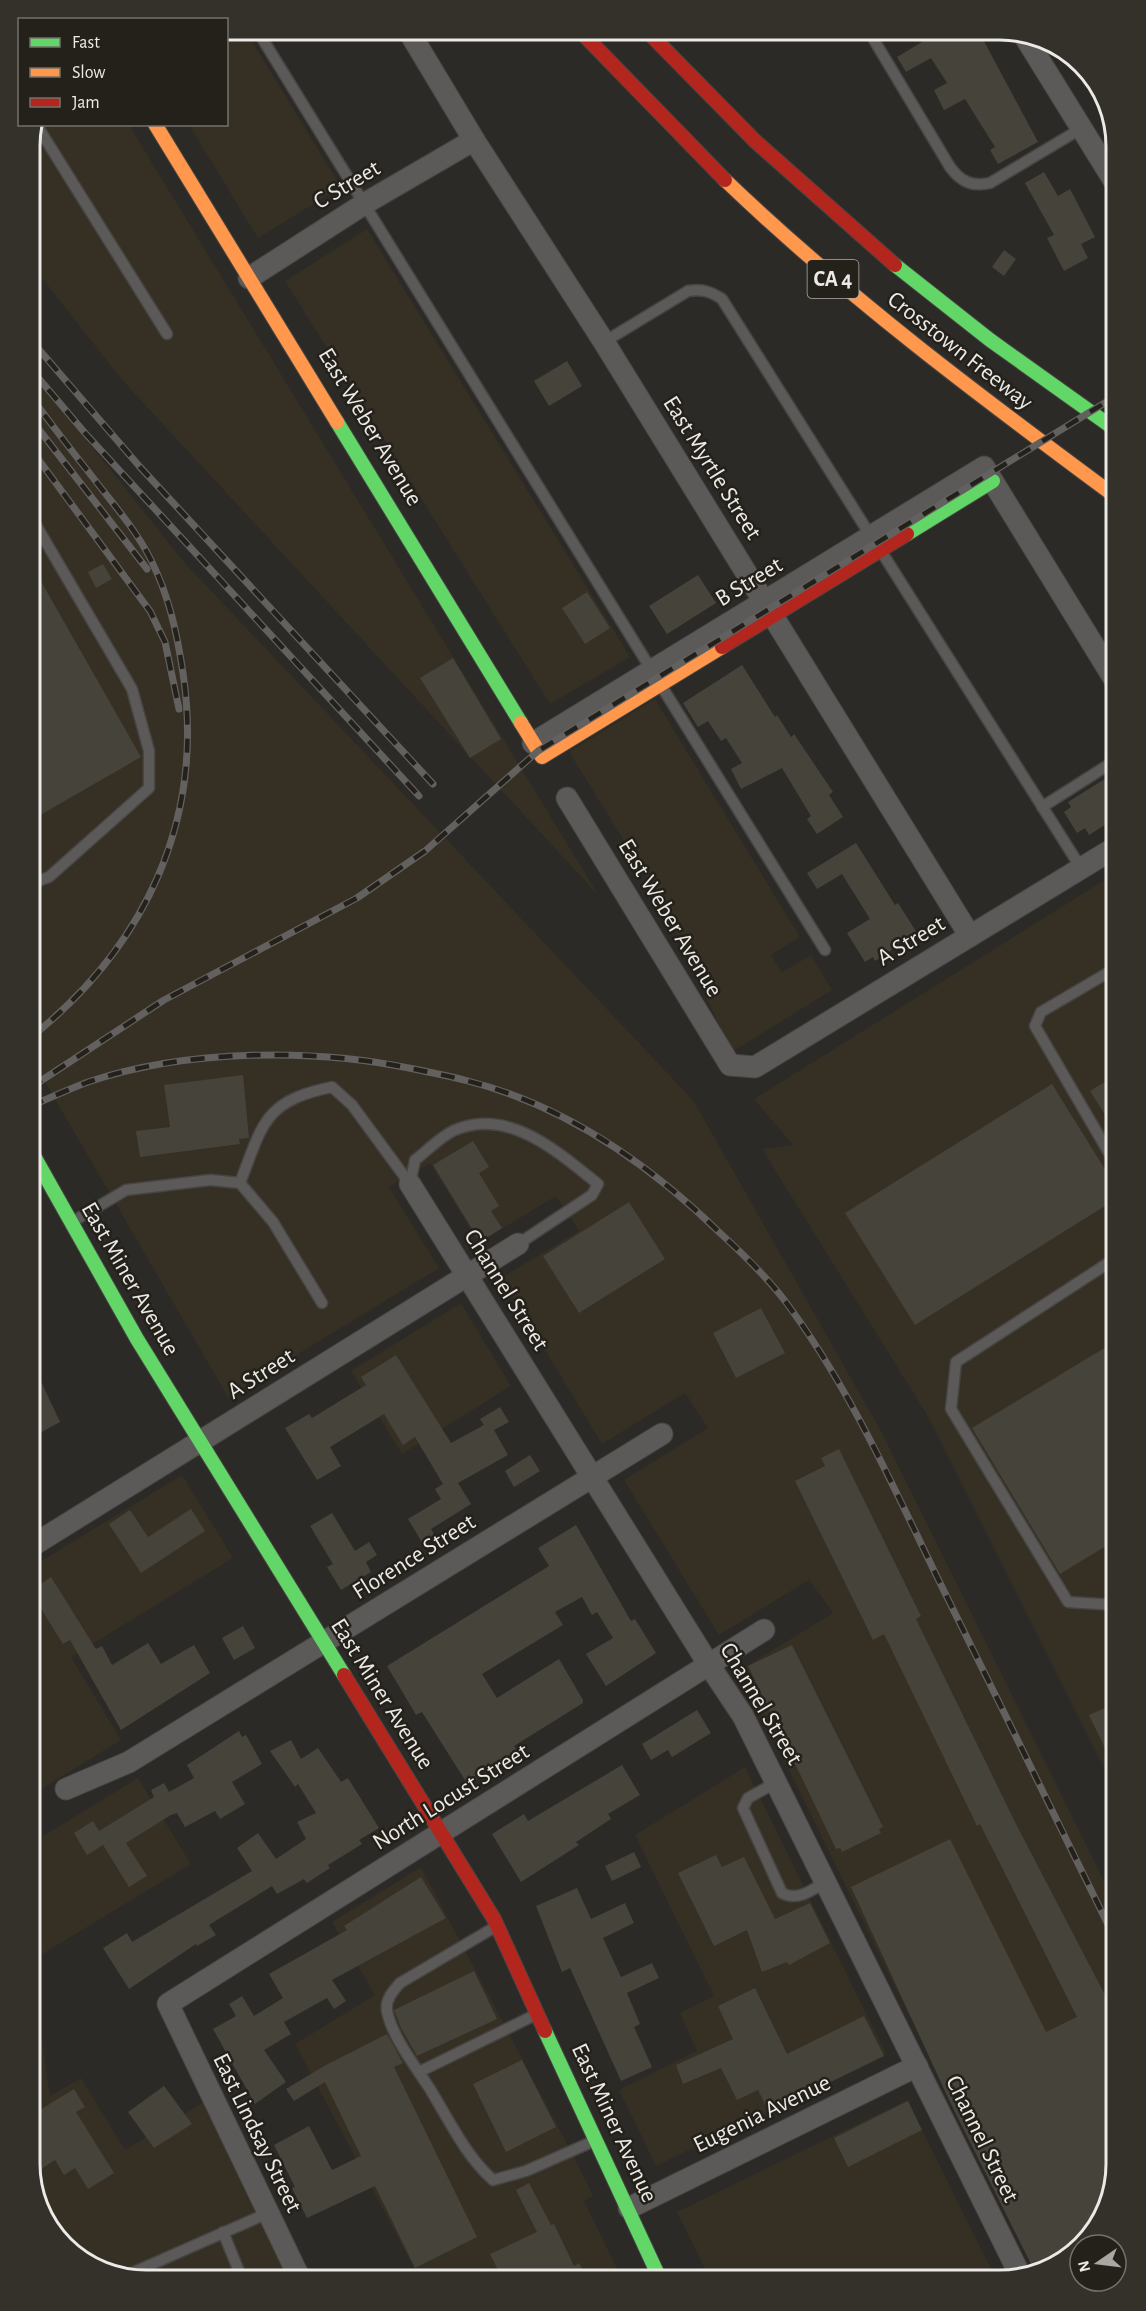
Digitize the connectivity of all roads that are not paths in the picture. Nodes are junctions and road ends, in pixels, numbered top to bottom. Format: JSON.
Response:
{"nodes":[{"id":1,"x":263,"y":41,"type":"edge"},
{"id":2,"x":415,"y":41,"type":"edge"},
{"id":3,"x":589,"y":41,"type":"edge"},
{"id":4,"x":657,"y":41,"type":"edge"},
{"id":5,"x":875,"y":41,"type":"edge"},
{"id":6,"x":1030,"y":45,"type":"edge"},
{"id":7,"x":156,"y":126,"type":"edge"},
{"id":8,"x":1083,"y":128,"type":"junction"},
{"id":9,"x":41,"y":132,"type":"edge"},
{"id":10,"x":474,"y":140,"type":"junction"},
{"id":11,"x":1106,"y":167,"type":"edge"},
{"id":12,"x":364,"y":204,"type":"junction"},
{"id":13,"x":249,"y":278,"type":"junction"},
{"id":14,"x":167,"y":334,"type":"dead end"},
{"id":15,"x":604,"y":342,"type":"junction"},
{"id":16,"x":1106,"y":423,"type":"edge"},
{"id":17,"x":1106,"y":490,"type":"edge"},
{"id":18,"x":41,"y":533,"type":"edge"},
{"id":19,"x":875,"y":543,"type":"junction"},
{"id":20,"x":769,"y":609,"type":"junction"},
{"id":21,"x":1106,"y":666,"type":"edge"},
{"id":22,"x":656,"y":678,"type":"junction"},
{"id":23,"x":537,"y":750,"type":"joint"},
{"id":24,"x":1106,"y":766,"type":"edge"},
{"id":25,"x":567,"y":798,"type":"dead end"},
{"id":26,"x":1042,"y":807,"type":"junction"},
{"id":27,"x":1106,"y":853,"type":"edge"},
{"id":28,"x":1081,"y":868,"type":"junction"},
{"id":29,"x":41,"y":880,"type":"edge"},
{"id":30,"x":970,"y":936,"type":"junction"},
{"id":31,"x":825,"y":950,"type":"dead end"},
{"id":32,"x":1106,"y":974,"type":"edge"},
{"id":33,"x":730,"y":1065,"type":"joint"},
{"id":34,"x":1106,"y":1148,"type":"edge"},
{"id":35,"x":40,"y":1167,"type":"edge"},
{"id":36,"x":240,"y":1183,"type":"junction"},
{"id":37,"x":410,"y":1184,"type":"junction"},
{"id":38,"x":72,"y":1222,"type":"junction"},
{"id":39,"x":518,"y":1244,"type":"joint"},
{"id":40,"x":1106,"y":1264,"type":"edge"},
{"id":41,"x":467,"y":1276,"type":"junction"},
{"id":42,"x":322,"y":1303,"type":"dead end"},
{"id":43,"x":662,"y":1434,"type":"dead end"},
{"id":44,"x":200,"y":1442,"type":"junction"},
{"id":45,"x":592,"y":1476,"type":"junction"},
{"id":46,"x":40,"y":1541,"type":"edge"},
{"id":47,"x":1106,"y":1604,"type":"edge"},
{"id":48,"x":764,"y":1629,"type":"dead end"},
{"id":49,"x":322,"y":1643,"type":"junction"},
{"id":50,"x":709,"y":1665,"type":"junction"},
{"id":51,"x":778,"y":1782,"type":"junction"},
{"id":52,"x":66,"y":1789,"type":"dead end"},
{"id":53,"x":443,"y":1833,"type":"junction"},
{"id":54,"x":827,"y":1881,"type":"junction"},
{"id":55,"x":497,"y":1926,"type":"junction"},
{"id":56,"x":168,"y":2008,"type":"joint"},
{"id":57,"x":538,"y":2014,"type":"junction"},
{"id":58,"x":918,"y":2066,"type":"junction"},
{"id":59,"x":419,"y":2072,"type":"junction"},
{"id":60,"x":597,"y":2139,"type":"junction"},
{"id":61,"x":629,"y":2208,"type":"junction"},
{"id":62,"x":268,"y":2213,"type":"junction"},
{"id":63,"x":223,"y":2232,"type":"junction"},
{"id":64,"x":1016,"y":2269,"type":"edge"},
{"id":65,"x":138,"y":2270,"type":"edge"},
{"id":66,"x":239,"y":2270,"type":"edge"},
{"id":67,"x":296,"y":2270,"type":"edge"},
{"id":68,"x":656,"y":2270,"type":"edge"}],
"edges":[{"from":1,"to":12,"type":"lane"},
{"from":2,"to":10,"type":"street","name":"East Myrtle Street"},
{"from":3,"to":17,"type":"main road","name":"Crosstown Freeway","number":"CA 4"},
{"from":4,"to":16,"type":"main road","name":"Crosstown Freeway","number":"CA 4"},
{"from":5,"to":8,"type":"lane"},
{"from":6,"to":8,"type":"street"},
{"from":7,"to":13,"type":"main road","name":"East Weber Avenue"},
{"from":8,"to":11,"type":"street"},
{"from":9,"to":14,"type":"lane"},
{"from":10,"to":12,"type":"street","name":"C Street"},
{"from":10,"to":15,"type":"street","name":"East Myrtle Street"},
{"from":12,"to":13,"type":"street","name":"C Street"},
{"from":12,"to":22,"type":"lane"},
{"from":13,"to":23,"type":"main road","name":"East Weber Avenue"},
{"from":15,"to":19,"type":"lane"},
{"from":15,"to":20,"type":"street","name":"East Myrtle Street"},
{"from":18,"to":29,"type":"lane"},
{"from":19,"to":20,"type":"street","name":"B Street"},
{"from":19,"to":21,"type":"street","name":"B Street"},
{"from":19,"to":26,"type":"lane"},
{"from":20,"to":22,"type":"street","name":"B Street"},
{"from":20,"to":30,"type":"street","name":"East Myrtle Street"},
{"from":22,"to":23,"type":"street","name":"B Street"},
{"from":22,"to":31,"type":"lane"},
{"from":24,"to":26,"type":"lane"},
{"from":25,"to":33,"type":"street","name":"East Weber Avenue"},
{"from":26,"to":28,"type":"lane"},
{"from":27,"to":28,"type":"street","name":"A Street"},
{"from":28,"to":30,"type":"street","name":"A Street"},
{"from":30,"to":33,"type":"street","name":"A Street"},
{"from":32,"to":34,"type":"lane"},
{"from":35,"to":38,"type":"main road","name":"East Miner Avenue"},
{"from":36,"to":37,"type":"lane"},
{"from":36,"to":38,"type":"lane"},
{"from":36,"to":42,"type":"lane"},
{"from":37,"to":39,"type":"lane"},
{"from":37,"to":41,"type":"street","name":"Channel Street"},
{"from":38,"to":44,"type":"main road","name":"East Miner Avenue"},
{"from":39,"to":41,"type":"street","name":"A Street"},
{"from":40,"to":47,"type":"lane"},
{"from":41,"to":44,"type":"street","name":"A Street"},
{"from":41,"to":45,"type":"street","name":"Channel Street"},
{"from":43,"to":45,"type":"street","name":"Florence Street"},
{"from":44,"to":46,"type":"street","name":"A Street"},
{"from":44,"to":49,"type":"main road","name":"East Miner Avenue"},
{"from":45,"to":49,"type":"street","name":"Florence Street"},
{"from":45,"to":50,"type":"street","name":"Channel Street"},
{"from":48,"to":50,"type":"street","name":"North Locust Street"},
{"from":49,"to":52,"type":"street","name":"Florence Street"},
{"from":49,"to":53,"type":"main road","name":"East Miner Avenue"},
{"from":50,"to":51,"type":"street","name":"Channel Street"},
{"from":50,"to":53,"type":"street","name":"North Locust Street"},
{"from":51,"to":54,"type":"street","name":"Channel Street"},
{"from":51,"to":54,"type":"lane"},
{"from":53,"to":55,"type":"main road","name":"East Miner Avenue"},
{"from":53,"to":56,"type":"street","name":"North Locust Street"},
{"from":54,"to":58,"type":"street","name":"Channel Street"},
{"from":55,"to":57,"type":"main road","name":"East Miner Avenue"},
{"from":55,"to":59,"type":"lane"},
{"from":56,"to":62,"type":"street","name":"East Lindsay Street"},
{"from":57,"to":59,"type":"lane"},
{"from":57,"to":60,"type":"main road","name":"East Miner Avenue"},
{"from":58,"to":61,"type":"street","name":"Eugenia Avenue"},
{"from":58,"to":64,"type":"street","name":"Channel Street"},
{"from":59,"to":60,"type":"lane"},
{"from":60,"to":61,"type":"main road","name":"East Miner Avenue"},
{"from":61,"to":68,"type":"main road","name":"East Miner Avenue"},
{"from":62,"to":63,"type":"lane"},
{"from":62,"to":67,"type":"street","name":"East Lindsay Street"},
{"from":63,"to":65,"type":"lane"},
{"from":63,"to":66,"type":"lane"}]}
